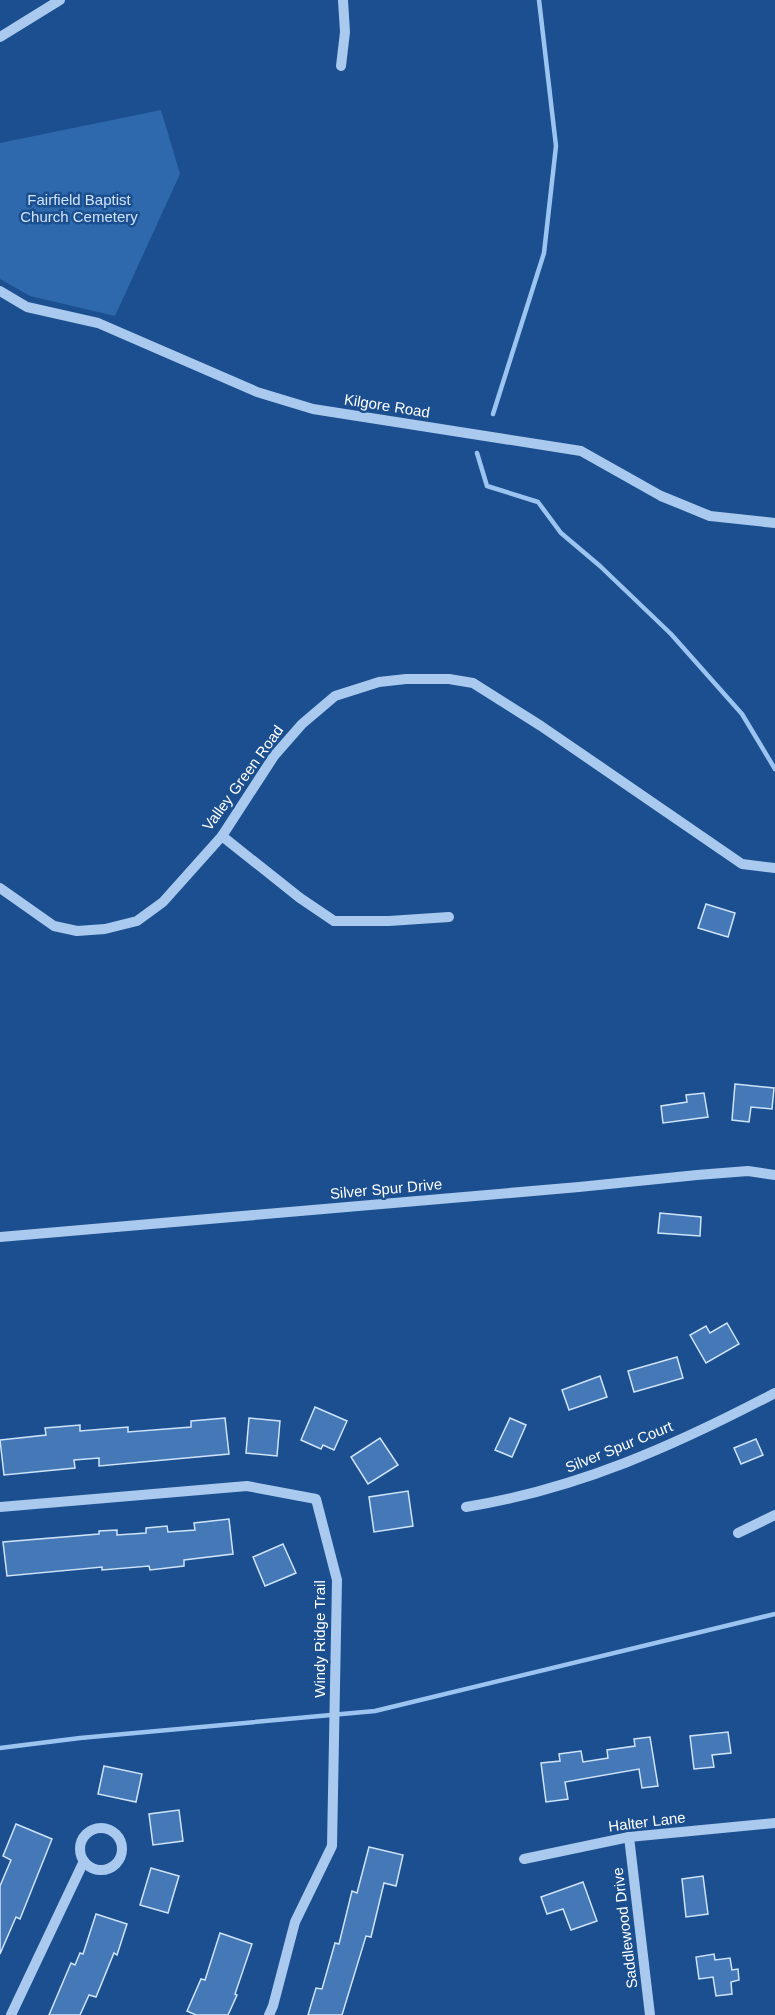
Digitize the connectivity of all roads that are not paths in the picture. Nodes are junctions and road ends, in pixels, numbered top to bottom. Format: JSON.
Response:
{"nodes":[{"id":1,"x":60,"y":0,"type":"edge"},
{"id":2,"x":343,"y":0,"type":"edge"},
{"id":3,"x":0,"y":37,"type":"edge"},
{"id":4,"x":341,"y":66,"type":"dead end"},
{"id":5,"x":0,"y":291,"type":"edge"},
{"id":6,"x":775,"y":523,"type":"edge"},
{"id":7,"x":222,"y":836,"type":"junction"},
{"id":8,"x":775,"y":868,"type":"edge"},
{"id":9,"x":0,"y":888,"type":"edge"},
{"id":10,"x":449,"y":917,"type":"dead end"},
{"id":11,"x":775,"y":1175,"type":"edge"},
{"id":12,"x":0,"y":1237,"type":"edge"},
{"id":13,"x":775,"y":1393,"type":"edge"},
{"id":14,"x":0,"y":1507,"type":"edge"},
{"id":15,"x":466,"y":1507,"type":"dead end"},
{"id":16,"x":775,"y":1515,"type":"edge"},
{"id":17,"x":738,"y":1533,"type":"dead end"},
{"id":18,"x":775,"y":1823,"type":"edge"},
{"id":19,"x":629,"y":1837,"type":"junction"},
{"id":20,"x":524,"y":1859,"type":"dead end"},
{"id":21,"x":84,"y":1861,"type":"dead end"},
{"id":22,"x":11,"y":2015,"type":"edge"},
{"id":23,"x":269,"y":2015,"type":"edge"},
{"id":24,"x":650,"y":2015,"type":"edge"}],
"edges":[{"from":1,"to":3,"type":"street"},
{"from":2,"to":4,"type":"street"},
{"from":5,"to":6,"type":"street","name":"Kilgore Road"},
{"from":7,"to":8,"type":"street","name":"Valley Green Road"},
{"from":7,"to":9,"type":"street","name":"Valley Green Road"},
{"from":7,"to":10,"type":"street"},
{"from":11,"to":12,"type":"street","name":"Silver Spur Drive"},
{"from":13,"to":15,"type":"street","name":"Silver Spur Court"},
{"from":14,"to":23,"type":"street","name":"Windy Ridge Trail"},
{"from":16,"to":17,"type":"street"},
{"from":18,"to":19,"type":"street","name":"Halter Lane"},
{"from":19,"to":20,"type":"street","name":"Halter Lane"},
{"from":19,"to":24,"type":"street","name":"Saddlewood Drive"},
{"from":21,"to":22,"type":"street"}]}
